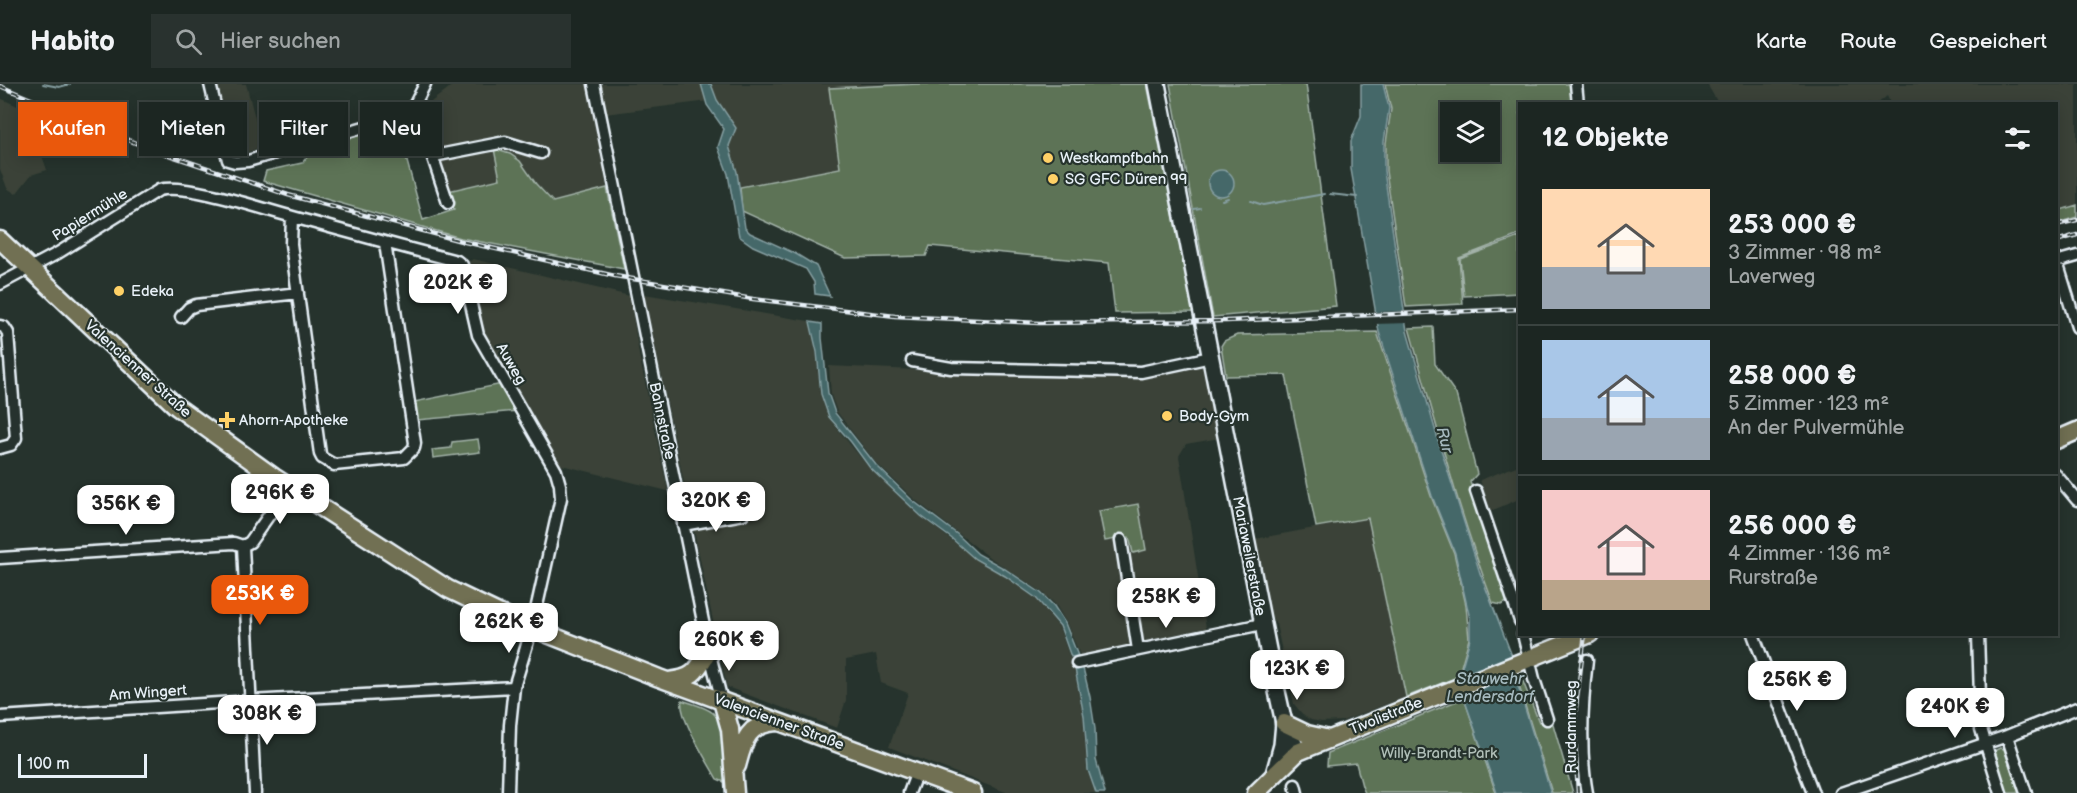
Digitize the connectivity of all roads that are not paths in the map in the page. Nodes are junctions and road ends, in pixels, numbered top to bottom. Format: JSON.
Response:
{"nodes":[{"id":1,"x":210,"y":84,"type":"edge"},
{"id":2,"x":425,"y":84,"type":"edge"},
{"id":3,"x":594,"y":84,"type":"edge"},
{"id":4,"x":1158,"y":84,"type":"edge"},
{"id":5,"x":1576,"y":84,"type":"edge"},
{"id":6,"x":416,"y":102,"type":"edge"},
{"id":7,"x":1578,"y":102,"type":"edge"},
{"id":8,"x":360,"y":128,"type":"edge"},
{"id":9,"x":541,"y":153,"type":"dead end"},
{"id":10,"x":442,"y":154,"type":"edge"},
{"id":11,"x":434,"y":156,"type":"edge"},
{"id":12,"x":166,"y":188,"type":"joint"},
{"id":13,"x":448,"y":203,"type":"dead end"},
{"id":14,"x":292,"y":217,"type":"junction"},
{"id":15,"x":0,"y":240,"type":"edge"},
{"id":16,"x":385,"y":243,"type":"junction"},
{"id":17,"x":2077,"y":256,"type":"edge"},
{"id":18,"x":2058,"y":262,"type":"edge"},
{"id":19,"x":2058,"y":265,"type":"edge"},
{"id":20,"x":30,"y":268,"type":"junction"},
{"id":21,"x":0,"y":285,"type":"edge"},
{"id":22,"x":298,"y":293,"type":"junction"},
{"id":23,"x":181,"y":317,"type":"dead end"},
{"id":24,"x":0,"y":326,"type":"edge"},
{"id":25,"x":2077,"y":327,"type":"edge"},
{"id":26,"x":1211,"y":357,"type":"junction"},
{"id":27,"x":912,"y":361,"type":"dead end"},
{"id":28,"x":2077,"y":431,"type":"edge"},
{"id":29,"x":2058,"y":439,"type":"edge"},
{"id":30,"x":0,"y":448,"type":"edge"},
{"id":31,"x":2058,"y":477,"type":"edge"},
{"id":32,"x":289,"y":487,"type":"junction"},
{"id":33,"x":1476,"y":491,"type":"dead end"},
{"id":34,"x":2077,"y":500,"type":"edge"},
{"id":35,"x":743,"y":514,"type":"dead end"},
{"id":36,"x":683,"y":525,"type":"junction"},
{"id":37,"x":1121,"y":540,"type":"dead end"},
{"id":38,"x":243,"y":546,"type":"junction"},
{"id":39,"x":0,"y":558,"type":"edge"},
{"id":40,"x":1518,"y":615,"type":"edge"},
{"id":41,"x":1262,"y":624,"type":"junction"},
{"id":42,"x":532,"y":628,"type":"junction"},
{"id":43,"x":1523,"y":636,"type":"edge"},
{"id":44,"x":1585,"y":636,"type":"edge"},
{"id":45,"x":1754,"y":636,"type":"edge"},
{"id":46,"x":1978,"y":636,"type":"edge"},
{"id":47,"x":1138,"y":650,"type":"junction"},
{"id":48,"x":709,"y":651,"type":"junction"},
{"id":49,"x":1527,"y":659,"type":"junction"},
{"id":50,"x":1587,"y":660,"type":"dead end"},
{"id":51,"x":1077,"y":663,"type":"dead end"},
{"id":52,"x":669,"y":681,"type":"junction"},
{"id":53,"x":514,"y":687,"type":"junction"},
{"id":54,"x":250,"y":701,"type":"junction"},
{"id":55,"x":722,"y":701,"type":"junction"},
{"id":56,"x":2077,"y":708,"type":"edge"},
{"id":57,"x":0,"y":717,"type":"edge"},
{"id":58,"x":1547,"y":719,"type":"dead end"},
{"id":59,"x":778,"y":722,"type":"junction"},
{"id":60,"x":1284,"y":723,"type":"junction"},
{"id":61,"x":2007,"y":736,"type":"junction"},
{"id":62,"x":1329,"y":739,"type":"junction"},
{"id":63,"x":1984,"y":744,"type":"junction"},
{"id":64,"x":1298,"y":752,"type":"junction"},
{"id":65,"x":917,"y":772,"type":"junction"},
{"id":66,"x":735,"y":774,"type":"junction"},
{"id":67,"x":1274,"y":774,"type":"junction"},
{"id":68,"x":1811,"y":792,"type":"edge"},
{"id":69,"x":255,"y":793,"type":"edge"},
{"id":70,"x":508,"y":793,"type":"edge"},
{"id":71,"x":735,"y":793,"type":"edge"},
{"id":72,"x":909,"y":793,"type":"edge"},
{"id":73,"x":973,"y":793,"type":"edge"},
{"id":74,"x":1256,"y":793,"type":"edge"},
{"id":75,"x":1587,"y":793,"type":"edge"},
{"id":76,"x":1841,"y":793,"type":"edge"},
{"id":77,"x":2001,"y":793,"type":"edge"},
{"id":78,"x":2025,"y":793,"type":"edge"}],
"edges":[{"from":1,"to":8,"type":"street"},
{"from":2,"to":6,"type":"street"},
{"from":3,"to":36,"type":"street","name":"Bahnstraße"},
{"from":4,"to":26,"type":"main road","name":"Mariaweilerstraße"},
{"from":5,"to":7,"type":"street"},
{"from":9,"to":10,"type":"street"},
{"from":11,"to":13,"type":"street"},
{"from":12,"to":14,"type":"street","name":"Auweg"},
{"from":12,"to":20,"type":"street","name":"Papiermühle"},
{"from":14,"to":16,"type":"street","name":"Auweg"},
{"from":14,"to":22,"type":"street"},
{"from":15,"to":20,"type":"main road","name":"Valencienner Straße"},
{"from":16,"to":22,"type":"street"},
{"from":16,"to":42,"type":"street","name":"Auweg"},
{"from":17,"to":18,"type":"street"},
{"from":19,"to":25,"type":"street"},
{"from":20,"to":21,"type":"street","name":"Papiermühle"},
{"from":20,"to":32,"type":"main road","name":"Valencienner Straße"},
{"from":22,"to":23,"type":"street"},
{"from":24,"to":30,"type":"street"},
{"from":26,"to":27,"type":"street"},
{"from":26,"to":41,"type":"main road","name":"Mariaweilerstraße"},
{"from":28,"to":29,"type":"main road"},
{"from":31,"to":34,"type":"street"},
{"from":32,"to":38,"type":"street"},
{"from":32,"to":42,"type":"main road","name":"Valencienner Straße"},
{"from":33,"to":40,"type":"street"},
{"from":35,"to":36,"type":"street"},
{"from":36,"to":48,"type":"street","name":"Bahnstraße"},
{"from":37,"to":47,"type":"street"},
{"from":38,"to":39,"type":"street"},
{"from":38,"to":54,"type":"street"},
{"from":41,"to":47,"type":"street"},
{"from":41,"to":60,"type":"main road","name":"Mariaweilerstraße"},
{"from":42,"to":52,"type":"main road","name":"Valencienner Straße"},
{"from":42,"to":53,"type":"street"},
{"from":43,"to":49,"type":"street"},
{"from":44,"to":49,"type":"main road","name":"Tivolistraße"},
{"from":45,"to":68,"type":"street"},
{"from":46,"to":63,"type":"street"},
{"from":47,"to":51,"type":"street"},
{"from":48,"to":52,"type":"main road"},
{"from":48,"to":55,"type":"street","name":"Bahnstraße"},
{"from":49,"to":58,"type":"street"},
{"from":49,"to":62,"type":"main road","name":"Tivolistraße"},
{"from":50,"to":75,"type":"street","name":"Rurdammweg"},
{"from":52,"to":55,"type":"main road","name":"Valencienner Straße"},
{"from":53,"to":54,"type":"street","name":"Am Wingert"},
{"from":53,"to":70,"type":"street"},
{"from":54,"to":57,"type":"street","name":"Am Wingert"},
{"from":54,"to":69,"type":"street"},
{"from":55,"to":59,"type":"main road","name":"Valencienner Straße"},
{"from":55,"to":66,"type":"main road","name":"Bahnstraße"},
{"from":56,"to":61,"type":"street"},
{"from":59,"to":65,"type":"main road","name":"Valencienner Straße"},
{"from":59,"to":66,"type":"main road"},
{"from":60,"to":62,"type":"main road"},
{"from":60,"to":64,"type":"main road","name":"Mariaweilerstraße"},
{"from":60,"to":67,"type":"main road"},
{"from":61,"to":63,"type":"street"},
{"from":61,"to":78,"type":"street"},
{"from":62,"to":64,"type":"main road","name":"Tivolistraße"},
{"from":63,"to":76,"type":"street"},
{"from":63,"to":77,"type":"street"},
{"from":64,"to":67,"type":"main road","name":"Tivolistraße"},
{"from":65,"to":72,"type":"street"},
{"from":65,"to":73,"type":"main road","name":"Valencienner Straße"},
{"from":66,"to":71,"type":"main road","name":"Bahnstraße"},
{"from":67,"to":74,"type":"main road","name":"Tivolistraße"}]}
